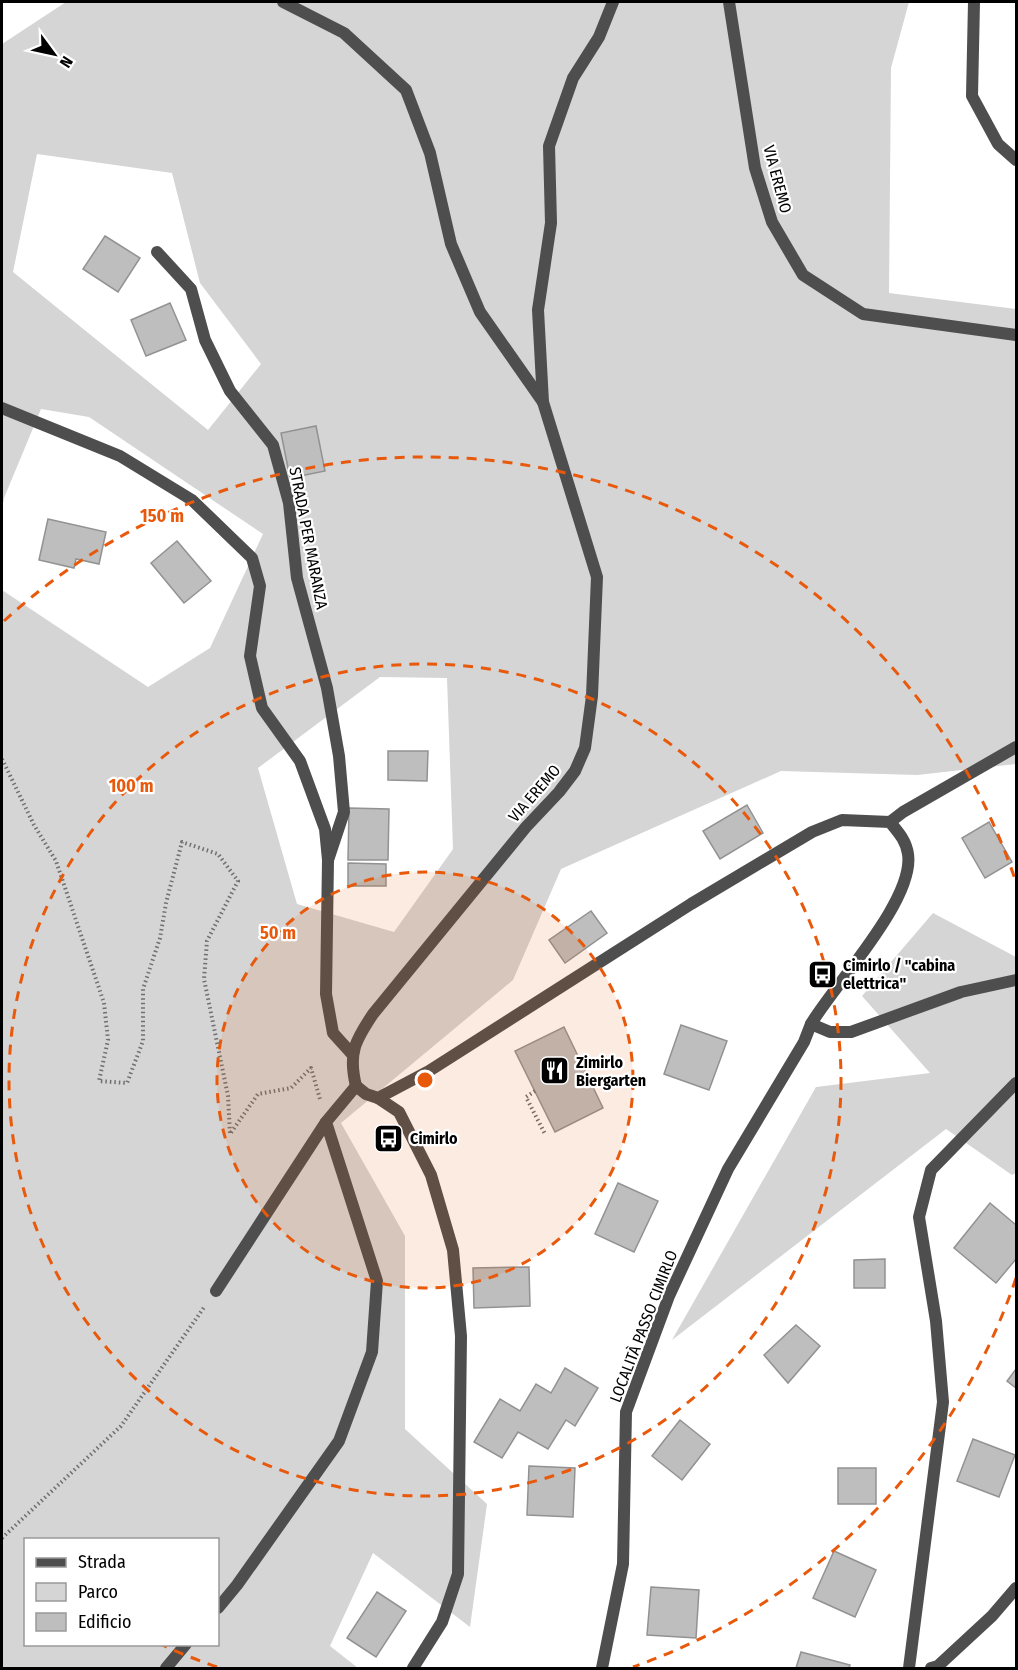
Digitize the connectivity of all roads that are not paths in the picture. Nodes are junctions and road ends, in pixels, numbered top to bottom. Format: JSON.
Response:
{"nodes":[{"id":1,"x":283,"y":2,"type":"edge"},
{"id":2,"x":613,"y":2,"type":"edge"},
{"id":3,"x":729,"y":2,"type":"edge"},
{"id":4,"x":974,"y":2,"type":"edge"},
{"id":5,"x":1017,"y":160,"type":"edge"},
{"id":6,"x":157,"y":252,"type":"dead end"},
{"id":7,"x":1017,"y":335,"type":"edge"},
{"id":8,"x":543,"y":402,"type":"junction"},
{"id":9,"x":2,"y":408,"type":"edge"},
{"id":10,"x":1017,"y":747,"type":"edge"},
{"id":11,"x":890,"y":822,"type":"junction"},
{"id":12,"x":328,"y":860,"type":"junction"},
{"id":13,"x":1017,"y":980,"type":"edge"},
{"id":14,"x":811,"y":1024,"type":"junction"},
{"id":15,"x":352,"y":1054,"type":"junction"},
{"id":16,"x":1017,"y":1083,"type":"edge"},
{"id":17,"x":356,"y":1086,"type":"junction"},
{"id":18,"x":378,"y":1098,"type":"junction"},
{"id":19,"x":326,"y":1122,"type":"junction"},
{"id":20,"x":216,"y":1291,"type":"road end"},
{"id":21,"x":1017,"y":1588,"type":"edge"},
{"id":22,"x":219,"y":1607,"type":"edge"},
{"id":23,"x":184,"y":1646,"type":"edge"},
{"id":24,"x":166,"y":1668,"type":"edge"},
{"id":25,"x":413,"y":1668,"type":"edge"},
{"id":26,"x":602,"y":1668,"type":"edge"},
{"id":27,"x":909,"y":1668,"type":"edge"},
{"id":28,"x":931,"y":1668,"type":"edge"}],
"edges":[{"from":1,"to":8,"type":"street","name":"VIA EREMO"},
{"from":2,"to":8,"type":"street","name":"VIA EREMO"},
{"from":3,"to":7,"type":"street","name":"VIA EREMO"},
{"from":4,"to":5,"type":"street"},
{"from":6,"to":12,"type":"street","name":"STRADA PER MARANZA"},
{"from":8,"to":15,"type":"street","name":"VIA EREMO"},
{"from":9,"to":12,"type":"street","name":"STRADA PER MARANZA"},
{"from":10,"to":11,"type":"street"},
{"from":11,"to":14,"type":"street","name":"LOCALITÀ PASSO CIMIRLO"},
{"from":11,"to":18,"type":"street"},
{"from":12,"to":15,"type":"street","name":"STRADA PER MARANZA"},
{"from":13,"to":14,"type":"street"},
{"from":14,"to":26,"type":"street","name":"LOCALITÀ PASSO CIMIRLO"},
{"from":15,"to":17,"type":"street"},
{"from":16,"to":27,"type":"street"},
{"from":17,"to":18,"type":"street"},
{"from":17,"to":19,"type":"street"},
{"from":18,"to":25,"type":"street"},
{"from":19,"to":20,"type":"street"},
{"from":19,"to":22,"type":"street"},
{"from":21,"to":28,"type":"street"},
{"from":23,"to":24,"type":"street"}]}
